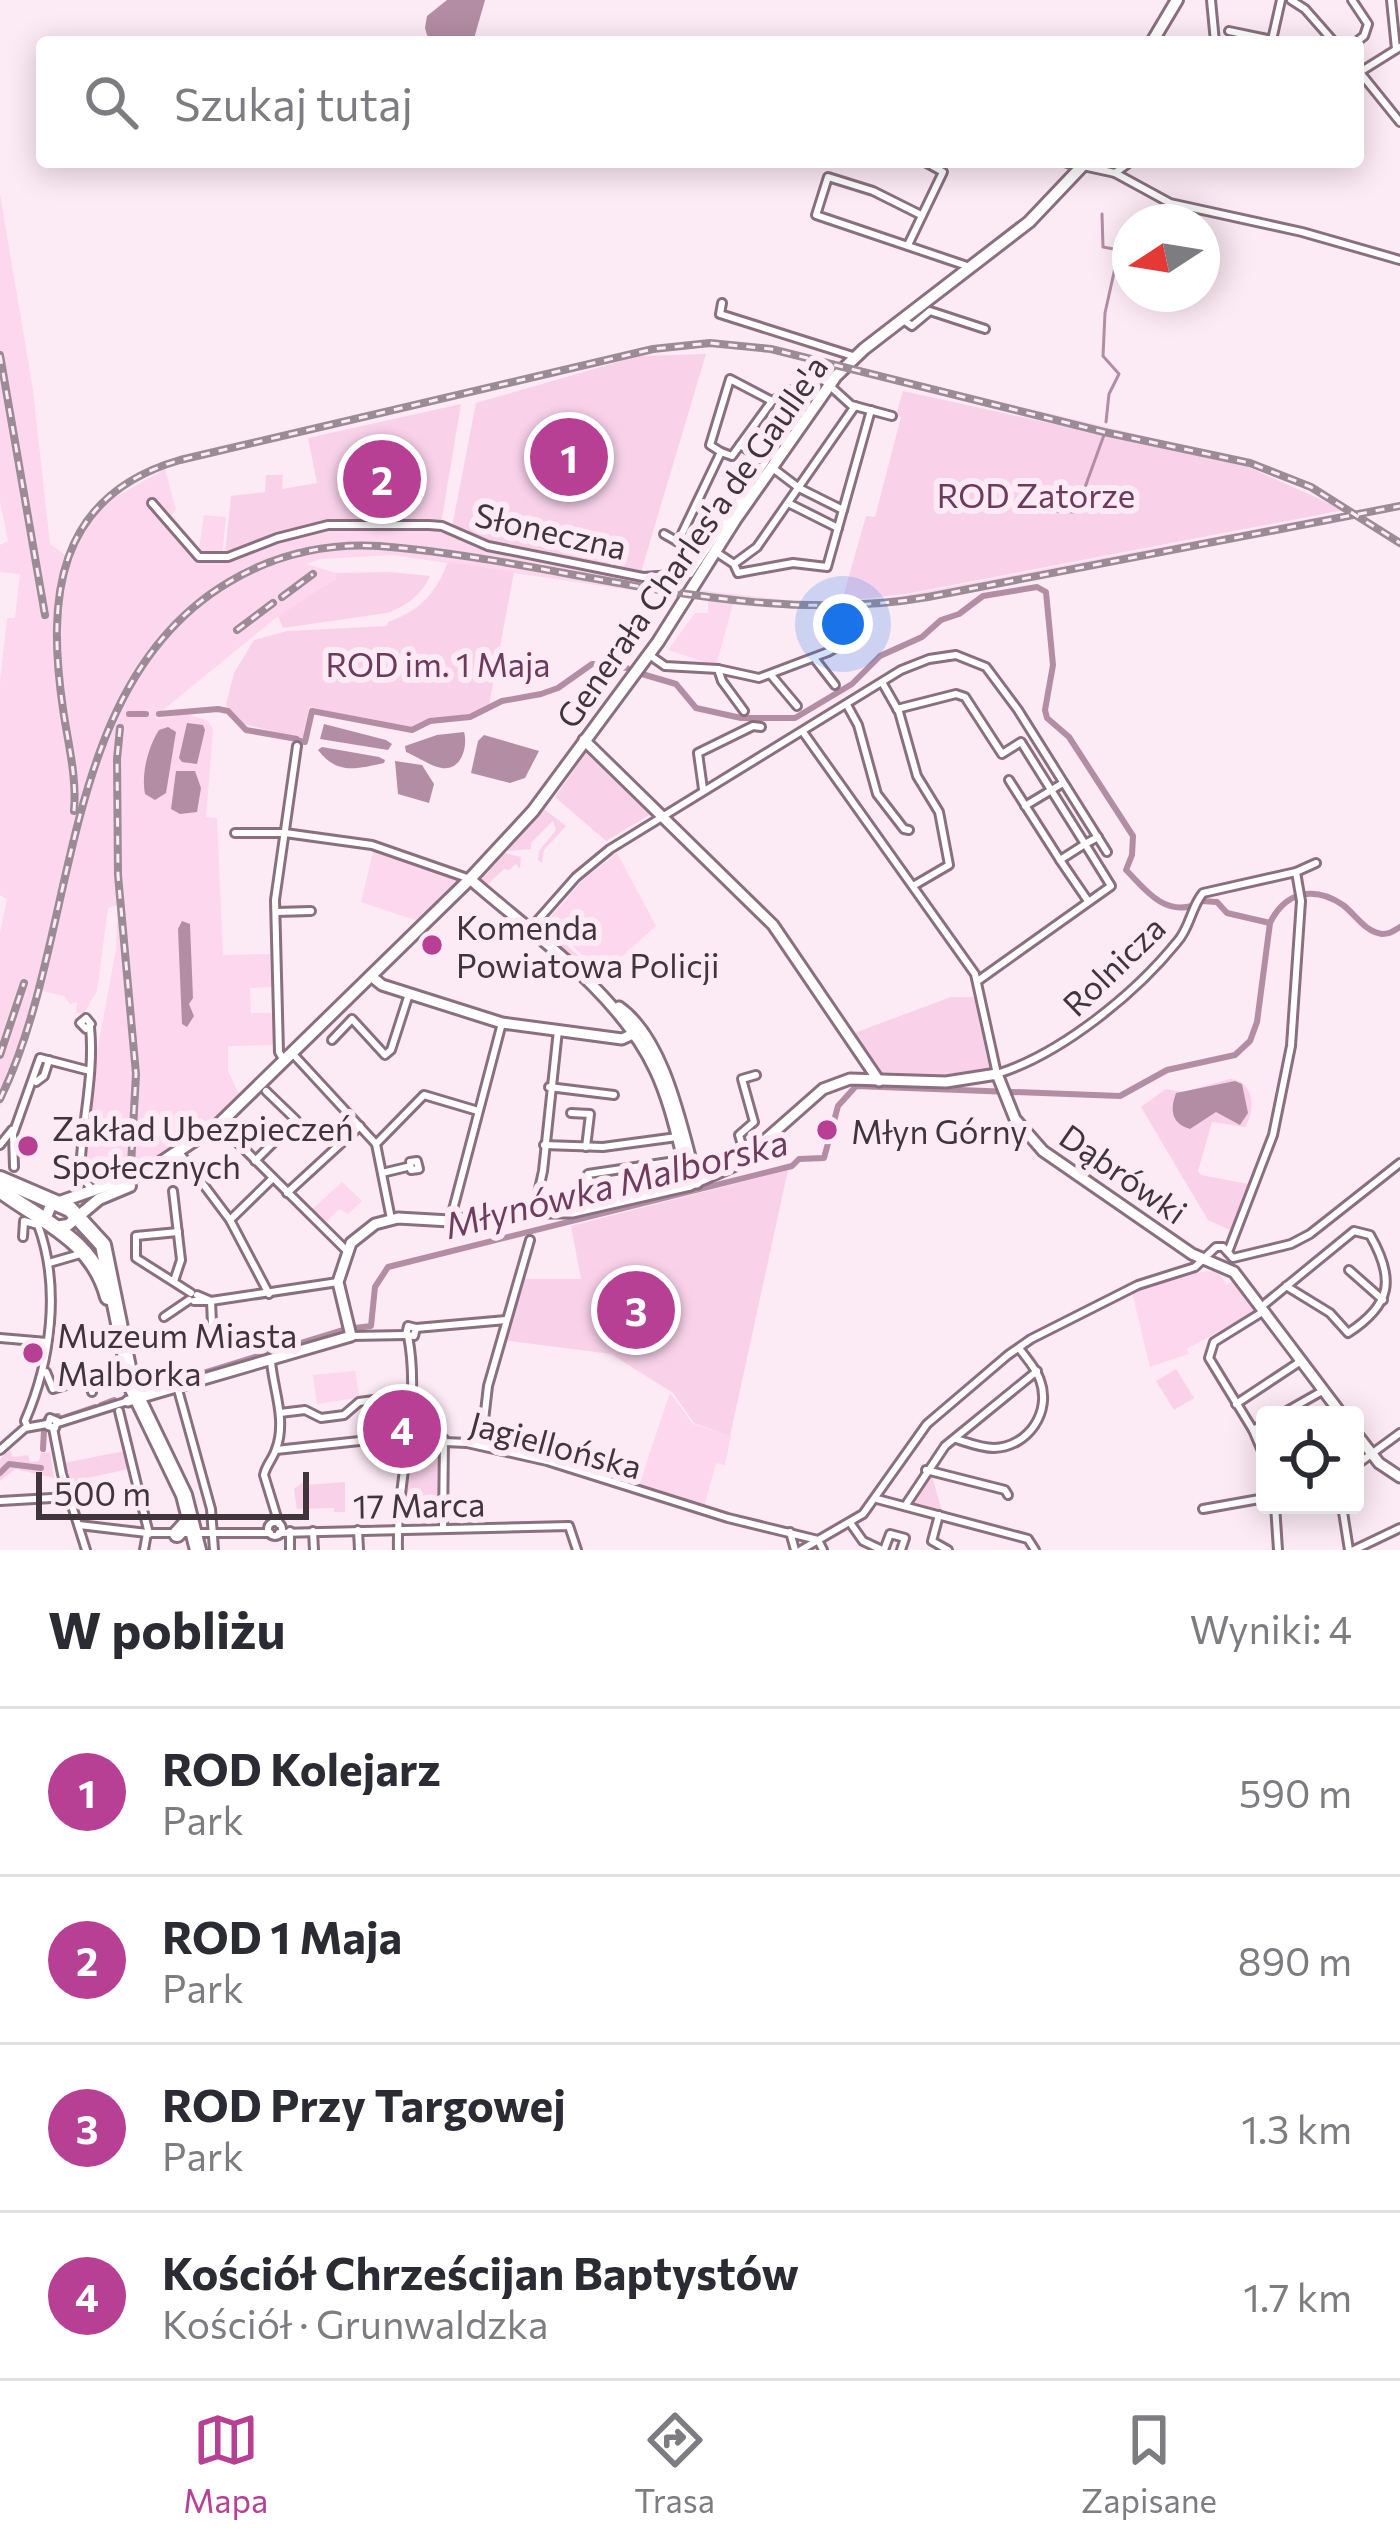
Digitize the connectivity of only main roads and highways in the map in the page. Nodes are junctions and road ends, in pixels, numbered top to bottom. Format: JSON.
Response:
{"nodes":[{"id":1,"x":1177,"y":0,"type":"edge"},
{"id":2,"x":1156,"y":36,"type":"edge"},
{"id":3,"x":1080,"y":168,"type":"edge"},
{"id":4,"x":1,"y":1183,"type":"edge"},
{"id":5,"x":19,"y":1196,"type":"junction"},
{"id":6,"x":58,"y":1201,"type":"junction"},
{"id":7,"x":0,"y":1203,"type":"edge"},
{"id":8,"x":75,"y":1215,"type":"junction"},
{"id":9,"x":128,"y":1404,"type":"junction"},
{"id":10,"x":192,"y":1536,"type":"edge"}],
"edges":[{"from":1,"to":2,"type":"main road"},
{"from":3,"to":8,"type":"main road","name":"Generała Charles'a de Gaulle'a"},
{"from":4,"to":5,"type":"main road"},
{"from":4,"to":5,"type":"main road"},
{"from":5,"to":6,"type":"main road"},
{"from":5,"to":7,"type":"main road"},
{"from":5,"to":8,"type":"main road"},
{"from":6,"to":8,"type":"main road"},
{"from":6,"to":8,"type":"main road","name":"Generała Charles'a de Gaulle'a"},
{"from":6,"to":8,"type":"main road"},
{"from":8,"to":9,"type":"main road"},
{"from":8,"to":9,"type":"main road"},
{"from":9,"to":10,"type":"main road"}]}
